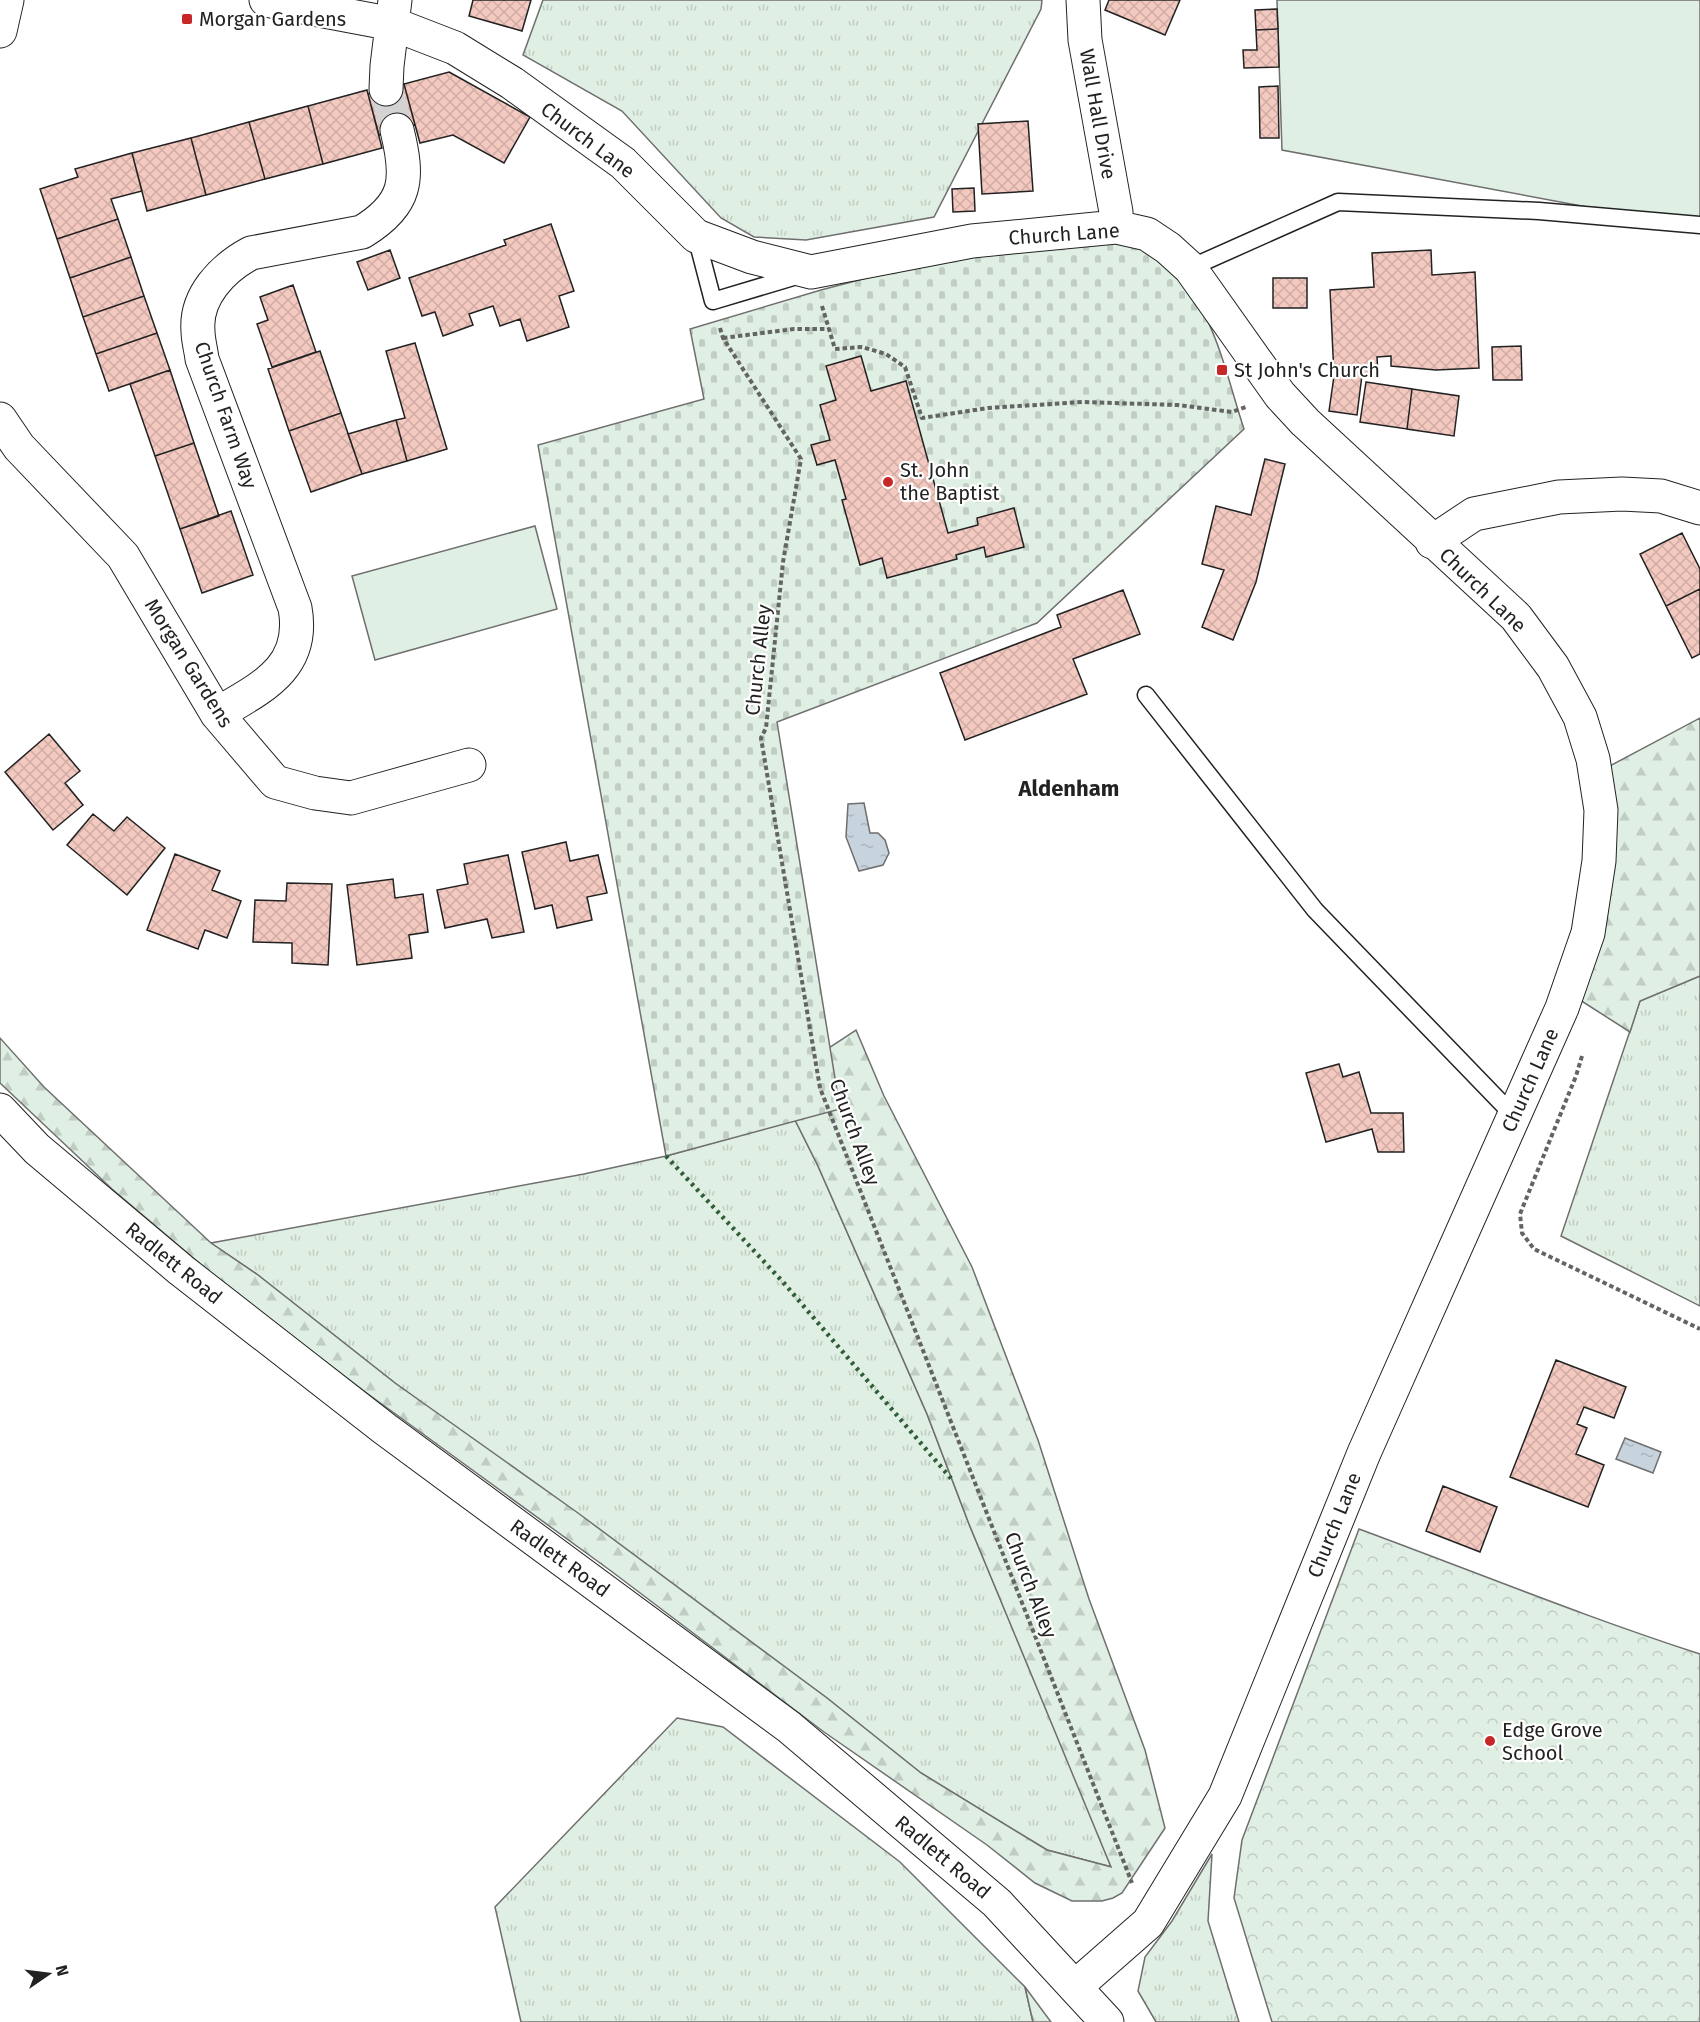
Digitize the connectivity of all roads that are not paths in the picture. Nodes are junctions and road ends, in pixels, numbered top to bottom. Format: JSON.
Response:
{"nodes":[{"id":1,"x":7,"y":0,"type":"edge"},
{"id":2,"x":266,"y":0,"type":"edge"},
{"id":3,"x":1083,"y":0,"type":"edge"},
{"id":4,"x":394,"y":12,"type":"edge"},
{"id":5,"x":0,"y":31,"type":"edge"},
{"id":6,"x":386,"y":89,"type":"tunnel mouth"},
{"id":7,"x":397,"y":130,"type":"tunnel mouth"},
{"id":8,"x":1700,"y":225,"type":"edge"},
{"id":9,"x":1116,"y":227,"type":"junction"},
{"id":10,"x":696,"y":236,"type":"junction"},
{"id":11,"x":1190,"y":268,"type":"junction"},
{"id":12,"x":811,"y":272,"type":"junction"},
{"id":13,"x":0,"y":419,"type":"edge"},
{"id":14,"x":1700,"y":508,"type":"edge"},
{"id":15,"x":1432,"y":542,"type":"junction"},
{"id":16,"x":1146,"y":695,"type":"dead end"},
{"id":17,"x":217,"y":714,"type":"junction"},
{"id":18,"x":469,"y":765,"type":"dead end"},
{"id":19,"x":0,"y":1110,"type":"edge"},
{"id":20,"x":1514,"y":1116,"type":"junction"},
{"id":21,"x":1075,"y":1987,"type":"junction"},
{"id":22,"x":1107,"y":2022,"type":"edge"}],
"edges":[{"from":1,"to":5,"type":"street"},
{"from":2,"to":4,"type":"street","name":"Church Lane"},
{"from":3,"to":9,"type":"street","name":"Wall Hall Drive"},
{"from":4,"to":6,"type":"street"},
{"from":4,"to":10,"type":"street","name":"Church Lane"},
{"from":7,"to":17,"type":"street","name":"Church Farm Way"},
{"from":8,"to":11,"type":"lane"},
{"from":9,"to":11,"type":"street","name":"Church Lane"},
{"from":9,"to":12,"type":"street","name":"Church Lane"},
{"from":10,"to":12,"type":"street","name":"Church Lane"},
{"from":10,"to":12,"type":"lane"},
{"from":11,"to":15,"type":"street","name":"Church Lane"},
{"from":13,"to":17,"type":"street","name":"Morgan Gardens"},
{"from":14,"to":15,"type":"street"},
{"from":15,"to":20,"type":"street","name":"Church Lane"},
{"from":16,"to":20,"type":"lane"},
{"from":17,"to":18,"type":"street","name":"Morgan Gardens"},
{"from":19,"to":21,"type":"street","name":"Radlett Road"},
{"from":20,"to":21,"type":"street","name":"Church Lane"},
{"from":21,"to":22,"type":"street","name":"Radlett Road"}]}
